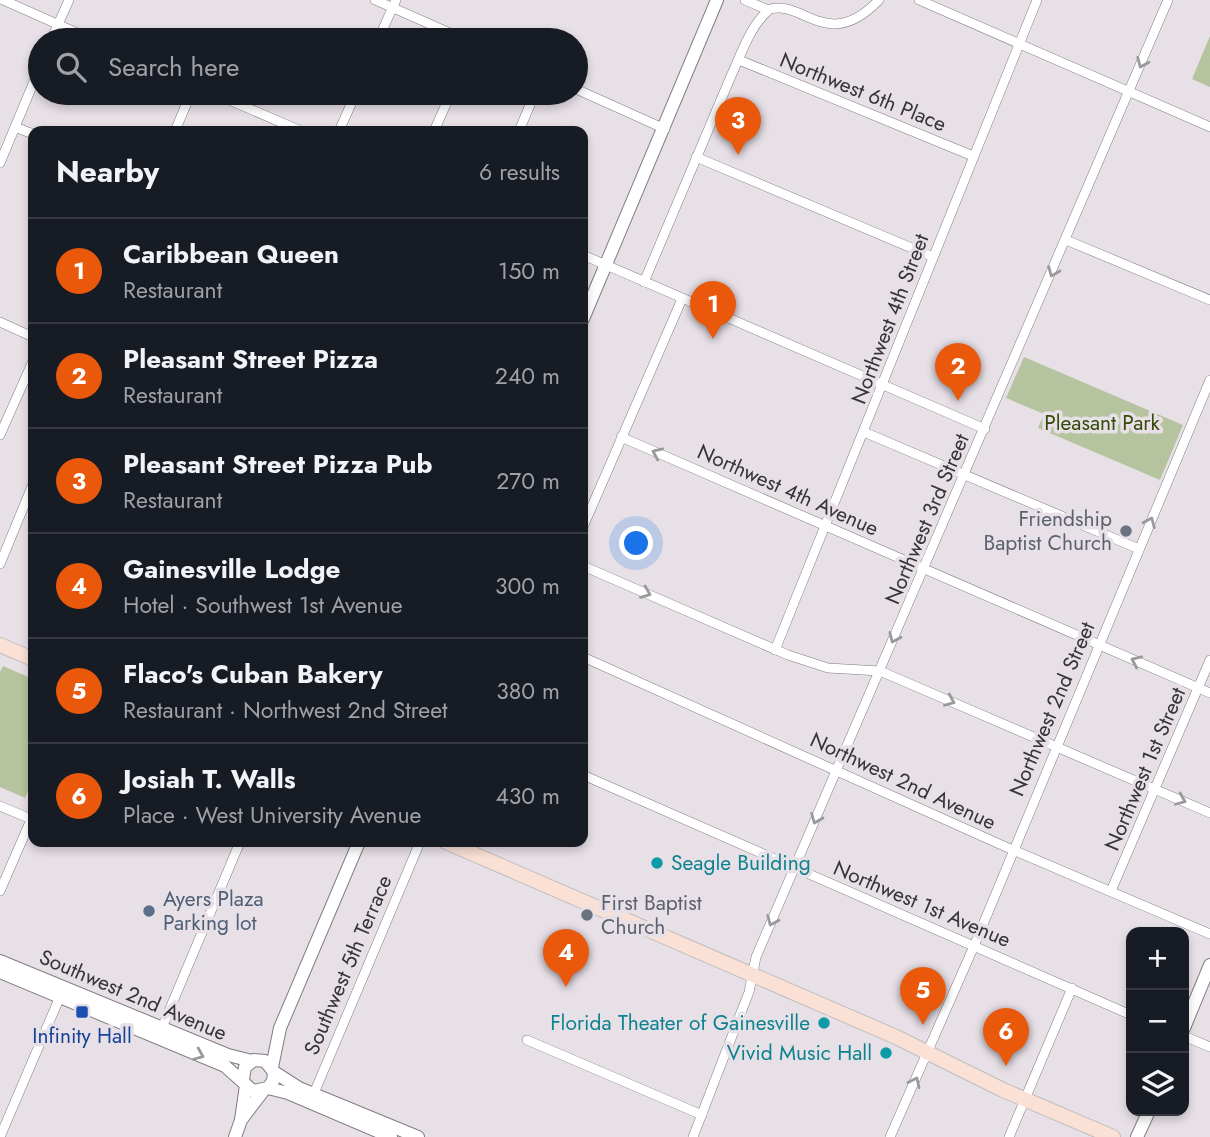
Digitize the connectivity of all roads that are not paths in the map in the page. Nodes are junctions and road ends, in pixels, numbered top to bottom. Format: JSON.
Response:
{"nodes":[{"id":1,"x":4,"y":0,"type":"edge"},
{"id":2,"x":68,"y":0,"type":"edge"},
{"id":3,"x":375,"y":0,"type":"edge"},
{"id":4,"x":717,"y":0,"type":"edge"},
{"id":5,"x":745,"y":0,"type":"edge"},
{"id":6,"x":879,"y":0,"type":"edge"},
{"id":7,"x":919,"y":0,"type":"edge"},
{"id":8,"x":1037,"y":0,"type":"edge"},
{"id":9,"x":1168,"y":0,"type":"edge"},
{"id":10,"x":394,"y":4,"type":"edge"},
{"id":11,"x":768,"y":10,"type":"junction"},
{"id":12,"x":58,"y":25,"type":"junction"},
{"id":13,"x":57,"y":28,"type":"edge"},
{"id":14,"x":65,"y":28,"type":"edge"},
{"id":15,"x":383,"y":28,"type":"edge"},
{"id":16,"x":442,"y":28,"type":"edge"},
{"id":17,"x":1019,"y":43,"type":"junction"},
{"id":18,"x":739,"y":60,"type":"junction"},
{"id":19,"x":1130,"y":92,"type":"junction"},
{"id":20,"x":588,"y":94,"type":"edge"},
{"id":21,"x":28,"y":96,"type":"edge"},
{"id":22,"x":186,"y":105,"type":"edge"},
{"id":23,"x":241,"y":105,"type":"edge"},
{"id":24,"x":351,"y":105,"type":"edge"},
{"id":25,"x":446,"y":105,"type":"edge"},
{"id":26,"x":530,"y":105,"type":"edge"},
{"id":27,"x":177,"y":126,"type":"edge"},
{"id":28,"x":289,"y":126,"type":"edge"},
{"id":29,"x":341,"y":126,"type":"edge"},
{"id":30,"x":436,"y":126,"type":"edge"},
{"id":31,"x":521,"y":126,"type":"edge"},
{"id":32,"x":15,"y":127,"type":"junction"},
{"id":33,"x":1210,"y":127,"type":"edge"},
{"id":34,"x":665,"y":129,"type":"junction"},
{"id":35,"x":28,"y":132,"type":"edge"},
{"id":36,"x":974,"y":156,"type":"junction"},
{"id":37,"x":696,"y":157,"type":"junction"},
{"id":38,"x":0,"y":163,"type":"edge"},
{"id":39,"x":1066,"y":240,"type":"junction"},
{"id":40,"x":588,"y":257,"type":"edge"},
{"id":41,"x":933,"y":257,"type":"junction"},
{"id":42,"x":606,"y":265,"type":"junction"},
{"id":43,"x":644,"y":282,"type":"junction"},
{"id":44,"x":682,"y":299,"type":"junction"},
{"id":45,"x":1210,"y":299,"type":"edge"},
{"id":46,"x":588,"y":307,"type":"edge"},
{"id":47,"x":0,"y":322,"type":"edge"},
{"id":48,"x":28,"y":335,"type":"edge"},
{"id":49,"x":28,"y":372,"type":"edge"},
{"id":50,"x":1210,"y":380,"type":"edge"},
{"id":51,"x":883,"y":385,"type":"junction"},
{"id":52,"x":985,"y":429,"type":"junction"},
{"id":53,"x":864,"y":432,"type":"junction"},
{"id":54,"x":0,"y":435,"type":"edge"},
{"id":55,"x":621,"y":437,"type":"junction"},
{"id":56,"x":965,"y":475,"type":"junction"},
{"id":57,"x":28,"y":499,"type":"edge"},
{"id":58,"x":588,"y":515,"type":"edge"},
{"id":59,"x":826,"y":526,"type":"junction"},
{"id":60,"x":1139,"y":549,"type":"junction"},
{"id":61,"x":0,"y":564,"type":"edge"},
{"id":62,"x":588,"y":568,"type":"edge"},
{"id":63,"x":925,"y":569,"type":"junction"},
{"id":64,"x":0,"y":645,"type":"edge"},
{"id":65,"x":1099,"y":645,"type":"junction"},
{"id":66,"x":775,"y":650,"type":"junction"},
{"id":67,"x":28,"y":657,"type":"edge"},
{"id":68,"x":588,"y":659,"type":"edge"},
{"id":69,"x":1210,"y":660,"type":"edge"},
{"id":70,"x":880,"y":671,"type":"junction"},
{"id":71,"x":1198,"y":688,"type":"junction"},
{"id":72,"x":1210,"y":693,"type":"edge"},
{"id":73,"x":1056,"y":746,"type":"junction"},
{"id":74,"x":836,"y":769,"type":"junction"},
{"id":75,"x":588,"y":777,"type":"edge"},
{"id":76,"x":1155,"y":789,"type":"junction"},
{"id":77,"x":0,"y":806,"type":"edge"},
{"id":78,"x":1210,"y":813,"type":"edge"},
{"id":79,"x":28,"y":816,"type":"edge"},
{"id":80,"x":28,"y":826,"type":"edge"},
{"id":81,"x":238,"y":847,"type":"edge"},
{"id":82,"x":357,"y":847,"type":"edge"},
{"id":83,"x":418,"y":847,"type":"edge"},
{"id":84,"x":458,"y":847,"type":"edge"},
{"id":85,"x":1012,"y":850,"type":"junction"},
{"id":86,"x":794,"y":869,"type":"junction"},
{"id":87,"x":0,"y":891,"type":"edge"},
{"id":88,"x":1111,"y":891,"type":"junction"},
{"id":89,"x":1210,"y":934,"type":"edge"},
{"id":90,"x":974,"y":946,"type":"junction"},
{"id":91,"x":0,"y":961,"type":"edge"},
{"id":92,"x":1210,"y":965,"type":"edge"},
{"id":93,"x":0,"y":972,"type":"edge"},
{"id":94,"x":753,"y":975,"type":"junction"},
{"id":95,"x":1072,"y":988,"type":"junction"},
{"id":96,"x":62,"y":992,"type":"junction"},
{"id":97,"x":1126,"y":1013,"type":"edge"},
{"id":98,"x":1189,"y":1016,"type":"edge"},
{"id":99,"x":280,"y":1028,"type":"junction"},
{"id":100,"x":160,"y":1033,"type":"junction"},
{"id":101,"x":1189,"y":1038,"type":"edge"},
{"id":102,"x":527,"y":1040,"type":"dead end"},
{"id":103,"x":1210,"y":1047,"type":"edge"},
{"id":104,"x":929,"y":1053,"type":"junction"},
{"id":105,"x":254,"y":1060,"type":"junction"},
{"id":106,"x":273,"y":1069,"type":"junction"},
{"id":107,"x":244,"y":1082,"type":"junction"},
{"id":108,"x":266,"y":1089,"type":"junction"},
{"id":109,"x":311,"y":1098,"type":"junction"},
{"id":110,"x":1024,"y":1100,"type":"junction"},
{"id":111,"x":702,"y":1115,"type":"junction"},
{"id":112,"x":1147,"y":1116,"type":"edge"},
{"id":113,"x":241,"y":1120,"type":"junction"},
{"id":114,"x":892,"y":1133,"type":"edge"},
{"id":115,"x":0,"y":1137,"type":"edge"},
{"id":116,"x":235,"y":1137,"type":"edge"},
{"id":117,"x":391,"y":1137,"type":"edge"},
{"id":118,"x":418,"y":1137,"type":"edge"},
{"id":119,"x":692,"y":1137,"type":"edge"},
{"id":120,"x":1009,"y":1137,"type":"edge"},
{"id":121,"x":1113,"y":1137,"type":"edge"},
{"id":122,"x":1137,"y":1137,"type":"edge"}],
"edges":[{"from":1,"to":12,"type":"street"},
{"from":2,"to":12,"type":"street"},
{"from":3,"to":10,"type":"street"},
{"from":4,"to":34,"type":"street"},
{"from":5,"to":11,"type":"street"},
{"from":6,"to":11,"type":"street"},
{"from":7,"to":17,"type":"street"},
{"from":8,"to":17,"type":"street","name":"Northwest 4th Street"},
{"from":9,"to":19,"type":"street","name":"Northwest 3rd Street","one_way":true},
{"from":10,"to":15,"type":"street"},
{"from":10,"to":16,"type":"street"},
{"from":11,"to":18,"type":"street"},
{"from":12,"to":13,"type":"street"},
{"from":12,"to":14,"type":"street"},
{"from":17,"to":19,"type":"street"},
{"from":17,"to":36,"type":"street","name":"Northwest 4th Street"},
{"from":18,"to":36,"type":"street","name":"Northwest 6th Place"},
{"from":18,"to":37,"type":"street"},
{"from":19,"to":33,"type":"street"},
{"from":19,"to":39,"type":"street","name":"Northwest 3rd Street"},
{"from":20,"to":34,"type":"street"},
{"from":21,"to":32,"type":"street"},
{"from":22,"to":27,"type":"street"},
{"from":23,"to":28,"type":"street"},
{"from":24,"to":29,"type":"street"},
{"from":25,"to":30,"type":"street"},
{"from":26,"to":31,"type":"street"},
{"from":32,"to":35,"type":"street"},
{"from":32,"to":38,"type":"street"},
{"from":34,"to":42,"type":"street"},
{"from":36,"to":41,"type":"street","name":"Northwest 4th Street"},
{"from":37,"to":41,"type":"street"},
{"from":37,"to":43,"type":"street"},
{"from":39,"to":45,"type":"street"},
{"from":39,"to":52,"type":"street","name":"Northwest 3rd Street","one_way":true},
{"from":40,"to":42,"type":"street"},
{"from":41,"to":51,"type":"street","name":"Northwest 4th Street"},
{"from":42,"to":43,"type":"street"},
{"from":42,"to":46,"type":"street"},
{"from":43,"to":44,"type":"street"},
{"from":44,"to":51,"type":"street"},
{"from":44,"to":55,"type":"street"},
{"from":47,"to":48,"type":"street"},
{"from":49,"to":54,"type":"street"},
{"from":60,"to":50,"type":"street","name":"Northwest 2nd Street","one_way":true},
{"from":51,"to":52,"type":"street"},
{"from":51,"to":53,"type":"street","name":"Northwest 4th Street"},
{"from":52,"to":56,"type":"street","name":"Northwest 3rd Street"},
{"from":53,"to":56,"type":"street"},
{"from":53,"to":59,"type":"street","name":"Northwest 4th Street"},
{"from":55,"to":58,"type":"street"},
{"from":59,"to":55,"type":"street","name":"Northwest 4th Avenue","one_way":true},
{"from":56,"to":60,"type":"street"},
{"from":56,"to":63,"type":"street","name":"Northwest 3rd Street"},
{"from":57,"to":61,"type":"street"},
{"from":59,"to":63,"type":"street","name":"Northwest 4th Avenue"},
{"from":59,"to":66,"type":"street","name":"Northwest 4th Street"},
{"from":60,"to":65,"type":"street","name":"Northwest 2nd Street"},
{"from":62,"to":66,"type":"street","one_way":true},
{"from":63,"to":65,"type":"street","name":"Northwest 4th Avenue"},
{"from":63,"to":70,"type":"street","name":"Northwest 3rd Street","one_way":true},
{"from":64,"to":67,"type":"main road"},
{"from":71,"to":65,"type":"street","name":"Northwest 4th Avenue","one_way":true},
{"from":65,"to":73,"type":"street","name":"Northwest 2nd Street"},
{"from":66,"to":70,"type":"street"},
{"from":68,"to":74,"type":"street","name":"Northwest 2nd Avenue"},
{"from":69,"to":71,"type":"street","name":"Northwest 1st Street"},
{"from":70,"to":73,"type":"street","one_way":true},
{"from":70,"to":74,"type":"street","name":"Northwest 3rd Street"},
{"from":71,"to":72,"type":"street","name":"Northwest 4th Avenue"},
{"from":71,"to":76,"type":"street","name":"Northwest 1st Street"},
{"from":73,"to":76,"type":"street"},
{"from":73,"to":85,"type":"street","name":"Northwest 2nd Street"},
{"from":74,"to":85,"type":"street","name":"Northwest 2nd Avenue"},
{"from":74,"to":86,"type":"street","name":"Northwest 3rd Street","one_way":true},
{"from":75,"to":86,"type":"street","name":"Northwest 1st Avenue"},
{"from":76,"to":78,"type":"street","one_way":true},
{"from":76,"to":88,"type":"street","name":"Northwest 1st Street"},
{"from":77,"to":79,"type":"street"},
{"from":80,"to":87,"type":"street"},
{"from":81,"to":100,"type":"street"},
{"from":82,"to":99,"type":"street"},
{"from":83,"to":109,"type":"street","name":"Southwest 5th Terrace"},
{"from":84,"to":94,"type":"main road"},
{"from":85,"to":88,"type":"street","name":"Northwest 2nd Avenue"},
{"from":85,"to":90,"type":"street","name":"Northwest 2nd Street"},
{"from":86,"to":90,"type":"street","name":"Northwest 1st Avenue"},
{"from":86,"to":94,"type":"street","name":"Northwest 3rd Street","one_way":true},
{"from":88,"to":89,"type":"street","name":"Northwest 2nd Avenue"},
{"from":90,"to":95,"type":"street","name":"Northwest 1st Avenue"},
{"from":90,"to":104,"type":"street","name":"Northwest 2nd Street"},
{"from":91,"to":96,"type":"street","name":"Southwest 2nd Avenue"},
{"from":92,"to":98,"type":"street"},
{"from":93,"to":96,"type":"street","name":"Southwest 2nd Avenue"},
{"from":94,"to":104,"type":"main road"},
{"from":94,"to":111,"type":"street","name":"Northwest 3rd Street"},
{"from":95,"to":97,"type":"street","name":"Northwest 1st Avenue"},
{"from":95,"to":110,"type":"street"},
{"from":96,"to":100,"type":"street","name":"Southwest 2nd Avenue"},
{"from":96,"to":115,"type":"street"},
{"from":99,"to":105,"type":"street"},
{"from":99,"to":106,"type":"street"},
{"from":100,"to":105,"type":"street","name":"Southwest 2nd Avenue"},
{"from":100,"to":107,"type":"street","name":"Southwest 2nd Avenue","one_way":true},
{"from":101,"to":103,"type":"street"},
{"from":102,"to":111,"type":"street"},
{"from":104,"to":110,"type":"main road"},
{"from":114,"to":104,"type":"street","name":"Northwest 2nd Street","one_way":true},
{"from":105,"to":106,"type":"street"},
{"from":105,"to":107,"type":"street"},
{"from":106,"to":108,"type":"street"},
{"from":106,"to":109,"type":"street"},
{"from":107,"to":108,"type":"street"},
{"from":107,"to":113,"type":"street"},
{"from":108,"to":109,"type":"street"},
{"from":108,"to":113,"type":"street"},
{"from":109,"to":117,"type":"street"},
{"from":109,"to":118,"type":"street"},
{"from":110,"to":120,"type":"street"},
{"from":110,"to":121,"type":"main road"},
{"from":111,"to":119,"type":"street","name":"Northwest 3rd Street"},
{"from":112,"to":122,"type":"street"},
{"from":113,"to":116,"type":"street"}]}
